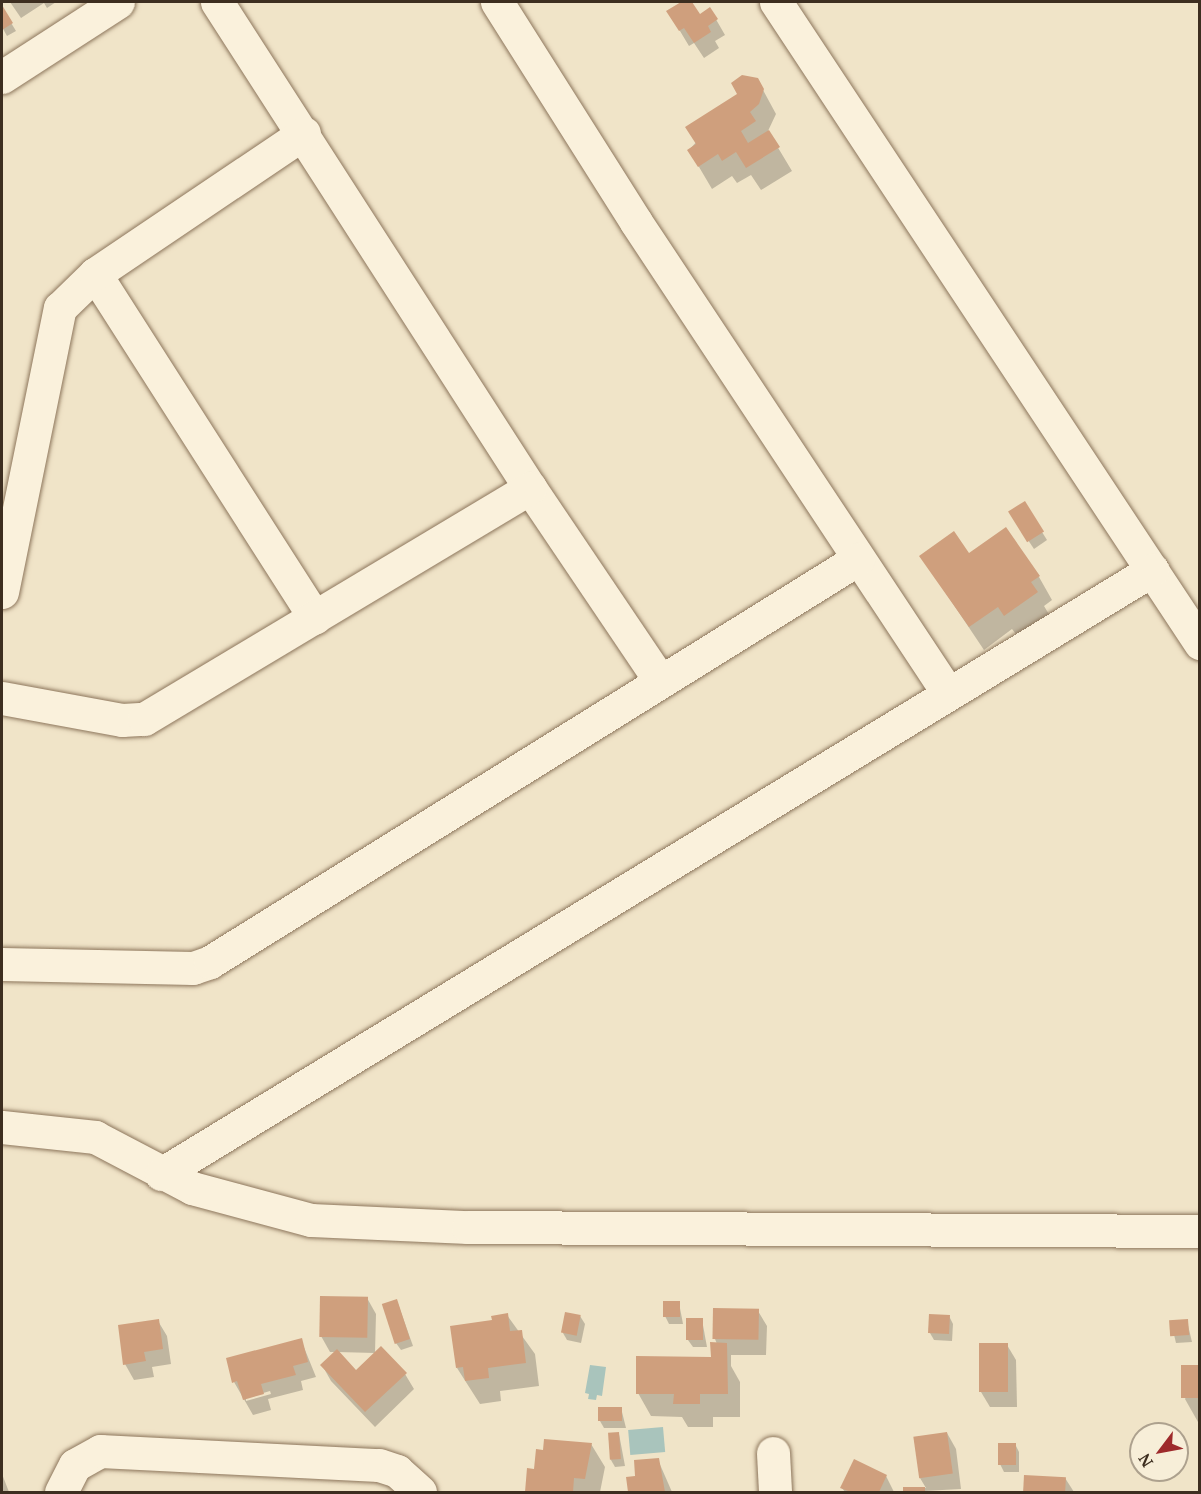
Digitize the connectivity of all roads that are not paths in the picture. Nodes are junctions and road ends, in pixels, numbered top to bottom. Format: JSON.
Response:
{"nodes":[{"id":1,"x":118,"y":2,"type":"edge"},
{"id":2,"x":217,"y":2,"type":"edge"},
{"id":3,"x":496,"y":2,"type":"edge"},
{"id":4,"x":776,"y":2,"type":"edge"},
{"id":5,"x":2,"y":77,"type":"edge"},
{"id":6,"x":304,"y":133,"type":"junction"},
{"id":7,"x":95,"y":274,"type":"junction"},
{"id":8,"x":530,"y":488,"type":"junction"},
{"id":9,"x":858,"y":559,"type":"junction"},
{"id":10,"x":1152,"y":570,"type":"junction"},
{"id":11,"x":2,"y":592,"type":"edge"},
{"id":12,"x":315,"y":618,"type":"junction"},
{"id":13,"x":1200,"y":644,"type":"edge"},
{"id":14,"x":660,"y":681,"type":"junction"},
{"id":15,"x":948,"y":693,"type":"junction"},
{"id":16,"x":2,"y":698,"type":"edge"},
{"id":17,"x":2,"y":964,"type":"edge"},
{"id":18,"x":2,"y":1127,"type":"edge"},
{"id":19,"x":161,"y":1174,"type":"junction"},
{"id":20,"x":1200,"y":1231,"type":"edge"},
{"id":21,"x":773,"y":1454,"type":"dead end"},
{"id":22,"x":61,"y":1492,"type":"edge"},
{"id":23,"x":420,"y":1492,"type":"edge"},
{"id":24,"x":775,"y":1492,"type":"edge"}],
"edges":[{"from":1,"to":5,"type":"street"},
{"from":2,"to":6,"type":"street"},
{"from":3,"to":9,"type":"street"},
{"from":4,"to":10,"type":"street"},
{"from":6,"to":7,"type":"street"},
{"from":6,"to":8,"type":"street"},
{"from":7,"to":11,"type":"street"},
{"from":7,"to":12,"type":"street"},
{"from":8,"to":12,"type":"street"},
{"from":8,"to":14,"type":"street"},
{"from":9,"to":14,"type":"street"},
{"from":9,"to":15,"type":"street"},
{"from":10,"to":13,"type":"street"},
{"from":10,"to":15,"type":"street"},
{"from":12,"to":16,"type":"street"},
{"from":14,"to":17,"type":"street"},
{"from":15,"to":19,"type":"street"},
{"from":18,"to":19,"type":"street"},
{"from":19,"to":20,"type":"street"},
{"from":21,"to":24,"type":"street"},
{"from":22,"to":23,"type":"street"}]}
